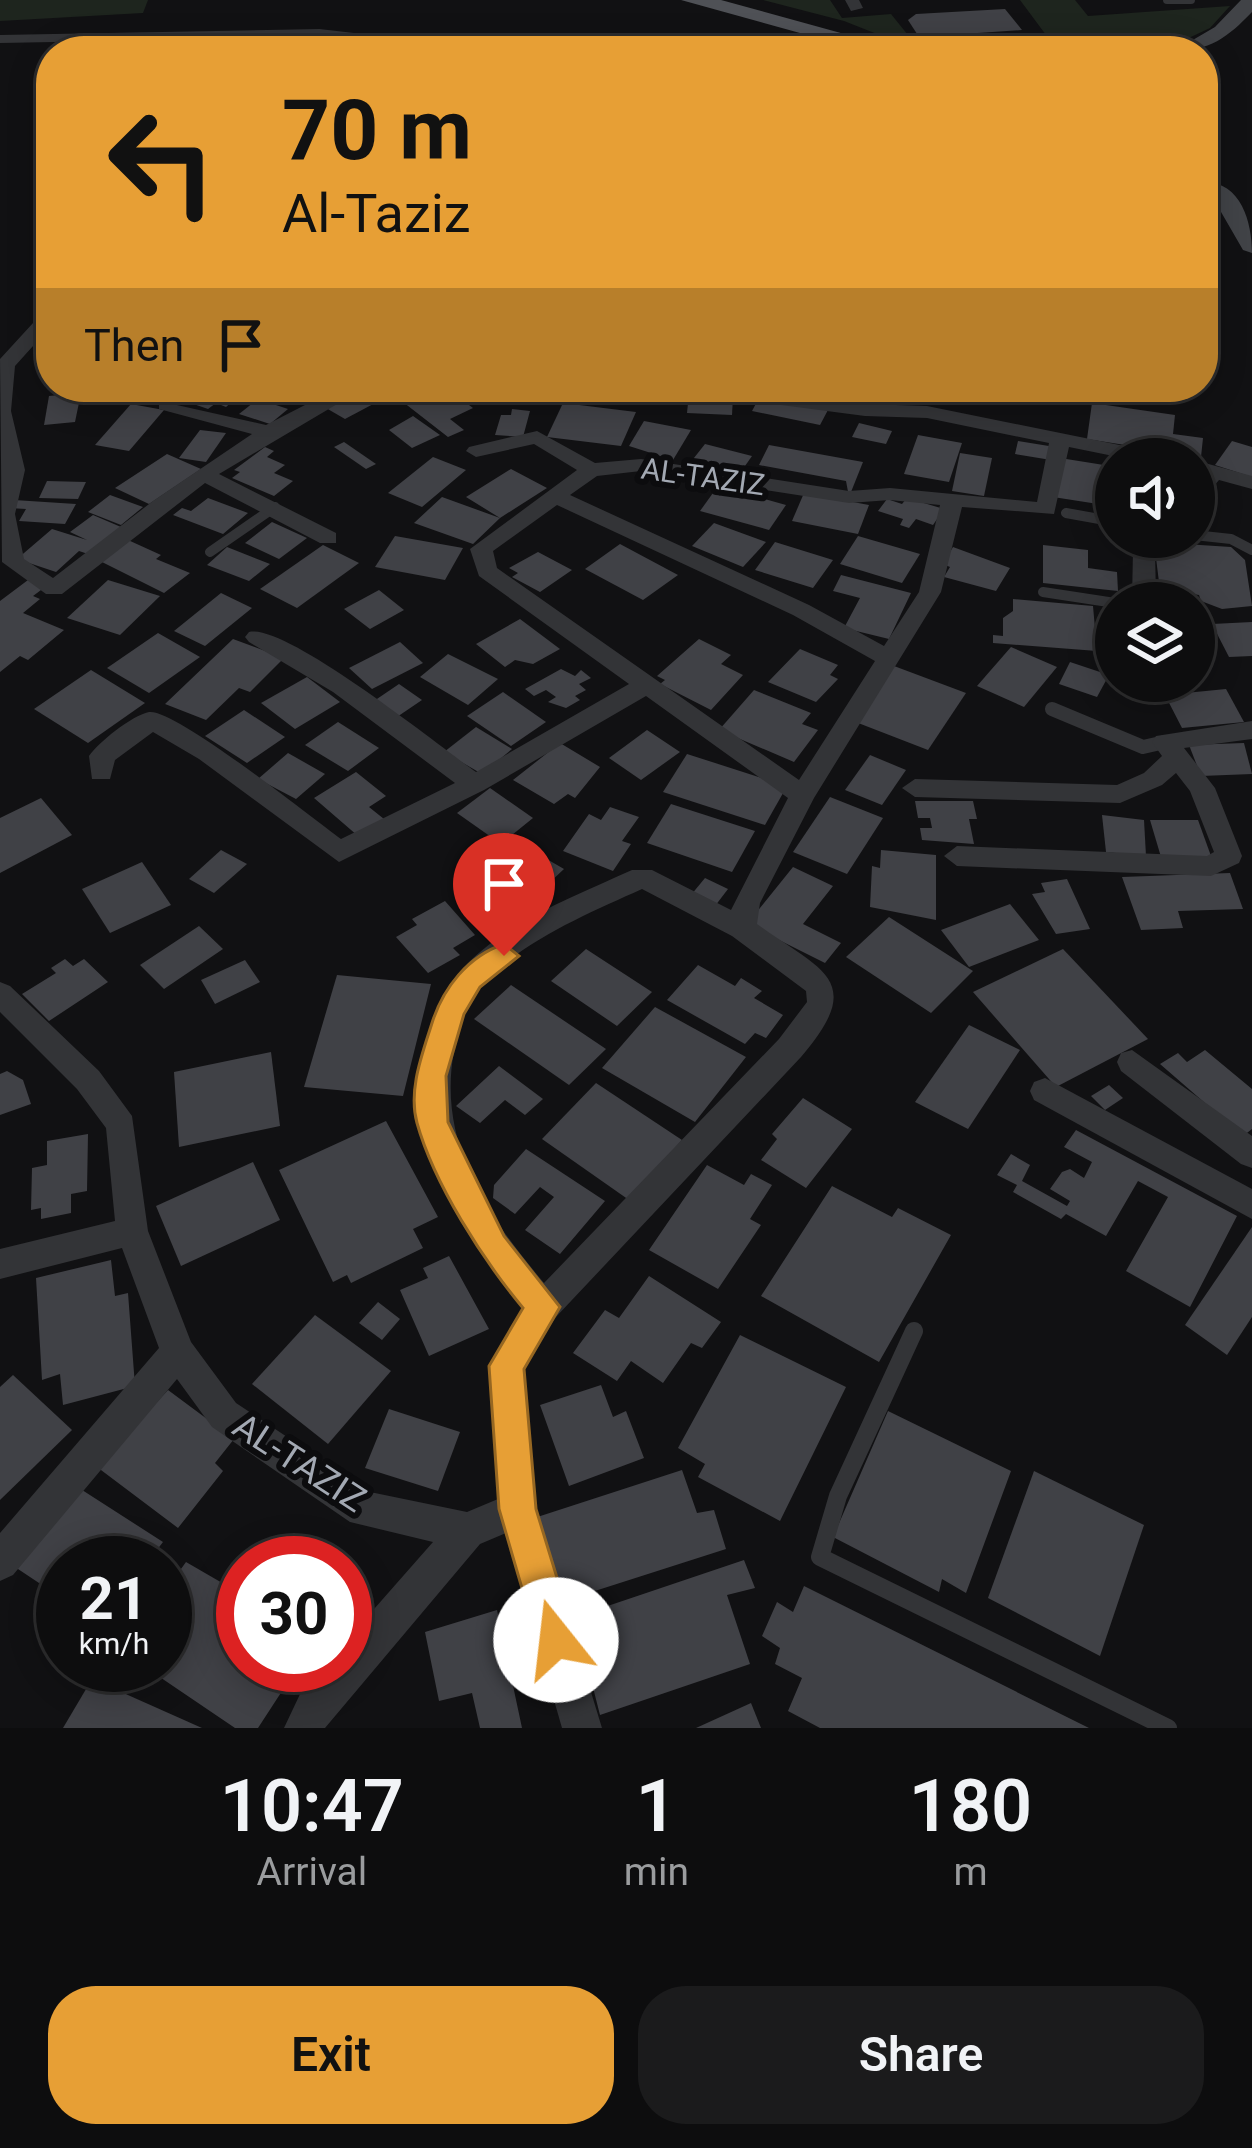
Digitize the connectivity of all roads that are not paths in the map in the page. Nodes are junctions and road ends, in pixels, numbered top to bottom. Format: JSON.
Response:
{"nodes":[{"id":1,"x":693,"y":0,"type":"edge"},
{"id":2,"x":1167,"y":0,"type":"edge"},
{"id":3,"x":1191,"y":0,"type":"edge"},
{"id":4,"x":1252,"y":0,"type":"edge"},
{"id":5,"x":667,"y":3,"type":"edge"},
{"id":6,"x":1252,"y":27,"type":"edge"},
{"id":7,"x":160,"y":36,"type":"edge"},
{"id":8,"x":346,"y":36,"type":"edge"},
{"id":9,"x":788,"y":36,"type":"edge"},
{"id":10,"x":835,"y":36,"type":"edge"},
{"id":11,"x":1213,"y":36,"type":"edge"},
{"id":12,"x":36,"y":38,"type":"edge"},
{"id":13,"x":0,"y":39,"type":"edge"},
{"id":14,"x":1218,"y":49,"type":"edge"},
{"id":15,"x":1224,"y":196,"type":"edge"},
{"id":16,"x":1219,"y":241,"type":"dead end"},
{"id":17,"x":1252,"y":245,"type":"edge"},
{"id":18,"x":1252,"y":270,"type":"edge"},
{"id":19,"x":36,"y":331,"type":"edge"},
{"id":20,"x":320,"y":402,"type":"edge"},
{"id":21,"x":832,"y":402,"type":"edge"},
{"id":22,"x":166,"y":405,"type":"dead end"},
{"id":23,"x":272,"y":433,"type":"junction"},
{"id":24,"x":1060,"y":440,"type":"junction"},
{"id":25,"x":1095,"y":447,"type":"edge"},
{"id":26,"x":476,"y":451,"type":"dead end"},
{"id":27,"x":591,"y":470,"type":"junction"},
{"id":28,"x":1215,"y":471,"type":"edge"},
{"id":29,"x":207,"y":476,"type":"junction"},
{"id":30,"x":1252,"y":483,"type":"edge"},
{"id":31,"x":554,"y":496,"type":"junction"},
{"id":32,"x":953,"y":498,"type":"junction"},
{"id":33,"x":275,"y":507,"type":"junction"},
{"id":34,"x":1066,"y":514,"type":"dead end"},
{"id":35,"x":1095,"y":519,"type":"edge"},
{"id":36,"x":1215,"y":537,"type":"edge"},
{"id":37,"x":328,"y":538,"type":"dead end"},
{"id":38,"x":1252,"y":550,"type":"edge"},
{"id":39,"x":210,"y":552,"type":"dead end"},
{"id":40,"x":1043,"y":592,"type":"dead end"},
{"id":41,"x":1095,"y":600,"type":"edge"},
{"id":42,"x":256,"y":637,"type":"dead end"},
{"id":43,"x":888,"y":658,"type":"junction"},
{"id":44,"x":650,"y":683,"type":"junction"},
{"id":45,"x":1052,"y":709,"type":"dead end"},
{"id":46,"x":1252,"y":730,"type":"edge"},
{"id":47,"x":1171,"y":750,"type":"junction"},
{"id":48,"x":101,"y":773,"type":"dead end"},
{"id":49,"x":475,"y":784,"type":"junction"},
{"id":50,"x":915,"y":788,"type":"dead end"},
{"id":51,"x":802,"y":795,"type":"junction"},
{"id":52,"x":957,"y":856,"type":"dead end"},
{"id":53,"x":742,"y":928,"type":"junction"},
{"id":54,"x":1,"y":996,"type":"edge"},
{"id":55,"x":1132,"y":1062,"type":"dead end"},
{"id":56,"x":1045,"y":1091,"type":"dead end"},
{"id":57,"x":1252,"y":1154,"type":"edge"},
{"id":58,"x":1252,"y":1204,"type":"edge"},
{"id":59,"x":132,"y":1231,"type":"junction"},
{"id":60,"x":0,"y":1264,"type":"edge"},
{"id":61,"x":543,"y":1307,"type":"junction"},
{"id":62,"x":914,"y":1331,"type":"dead end"},
{"id":63,"x":178,"y":1352,"type":"junction"},
{"id":64,"x":518,"y":1509,"type":"junction"},
{"id":65,"x":467,"y":1531,"type":"junction"},
{"id":66,"x":0,"y":1562,"type":"edge"},
{"id":67,"x":304,"y":1728,"type":"edge"},
{"id":68,"x":582,"y":1728,"type":"edge"},
{"id":69,"x":1168,"y":1728,"type":"edge"}],
"edges":[{"from":1,"to":10,"type":"main road"},
{"from":2,"to":3,"type":"lane"},
{"from":4,"to":11,"type":"main road"},
{"from":5,"to":9,"type":"main road"},
{"from":6,"to":14,"type":"main road"},
{"from":7,"to":8,"type":"lane"},
{"from":12,"to":13,"type":"lane"},
{"from":15,"to":17,"type":"main road"},
{"from":16,"to":18,"type":"main road"},
{"from":19,"to":29,"type":"street"},
{"from":20,"to":23,"type":"street"},
{"from":21,"to":24,"type":"street"},
{"from":22,"to":23,"type":"street"},
{"from":23,"to":29,"type":"street"},
{"from":24,"to":25,"type":"street"},
{"from":24,"to":32,"type":"street","name":"AL-TAZIZ"},
{"from":26,"to":27,"type":"street"},
{"from":27,"to":31,"type":"street"},
{"from":27,"to":32,"type":"street","name":"AL-TAZIZ"},
{"from":28,"to":30,"type":"street"},
{"from":29,"to":33,"type":"street"},
{"from":31,"to":43,"type":"street"},
{"from":31,"to":44,"type":"street"},
{"from":32,"to":43,"type":"street"},
{"from":33,"to":37,"type":"street"},
{"from":33,"to":39,"type":"lane"},
{"from":34,"to":35,"type":"lane"},
{"from":36,"to":38,"type":"lane"},
{"from":40,"to":41,"type":"lane"},
{"from":42,"to":49,"type":"street"},
{"from":43,"to":51,"type":"street"},
{"from":44,"to":49,"type":"street"},
{"from":44,"to":51,"type":"street"},
{"from":45,"to":47,"type":"lane"},
{"from":46,"to":47,"type":"street"},
{"from":47,"to":50,"type":"street"},
{"from":47,"to":52,"type":"street"},
{"from":48,"to":49,"type":"street"},
{"from":51,"to":53,"type":"street"},
{"from":53,"to":61,"type":"street"},
{"from":53,"to":61,"type":"street"},
{"from":54,"to":59,"type":"street","name":"AL-TAZIZ"},
{"from":55,"to":57,"type":"street"},
{"from":56,"to":58,"type":"street"},
{"from":59,"to":60,"type":"street"},
{"from":59,"to":63,"type":"street","name":"AL-TAZIZ"},
{"from":61,"to":64,"type":"street"},
{"from":62,"to":69,"type":"lane"},
{"from":63,"to":65,"type":"street","name":"AL-TAZIZ"},
{"from":63,"to":66,"type":"street"},
{"from":64,"to":65,"type":"street"},
{"from":64,"to":68,"type":"street"},
{"from":65,"to":67,"type":"street"}]}
